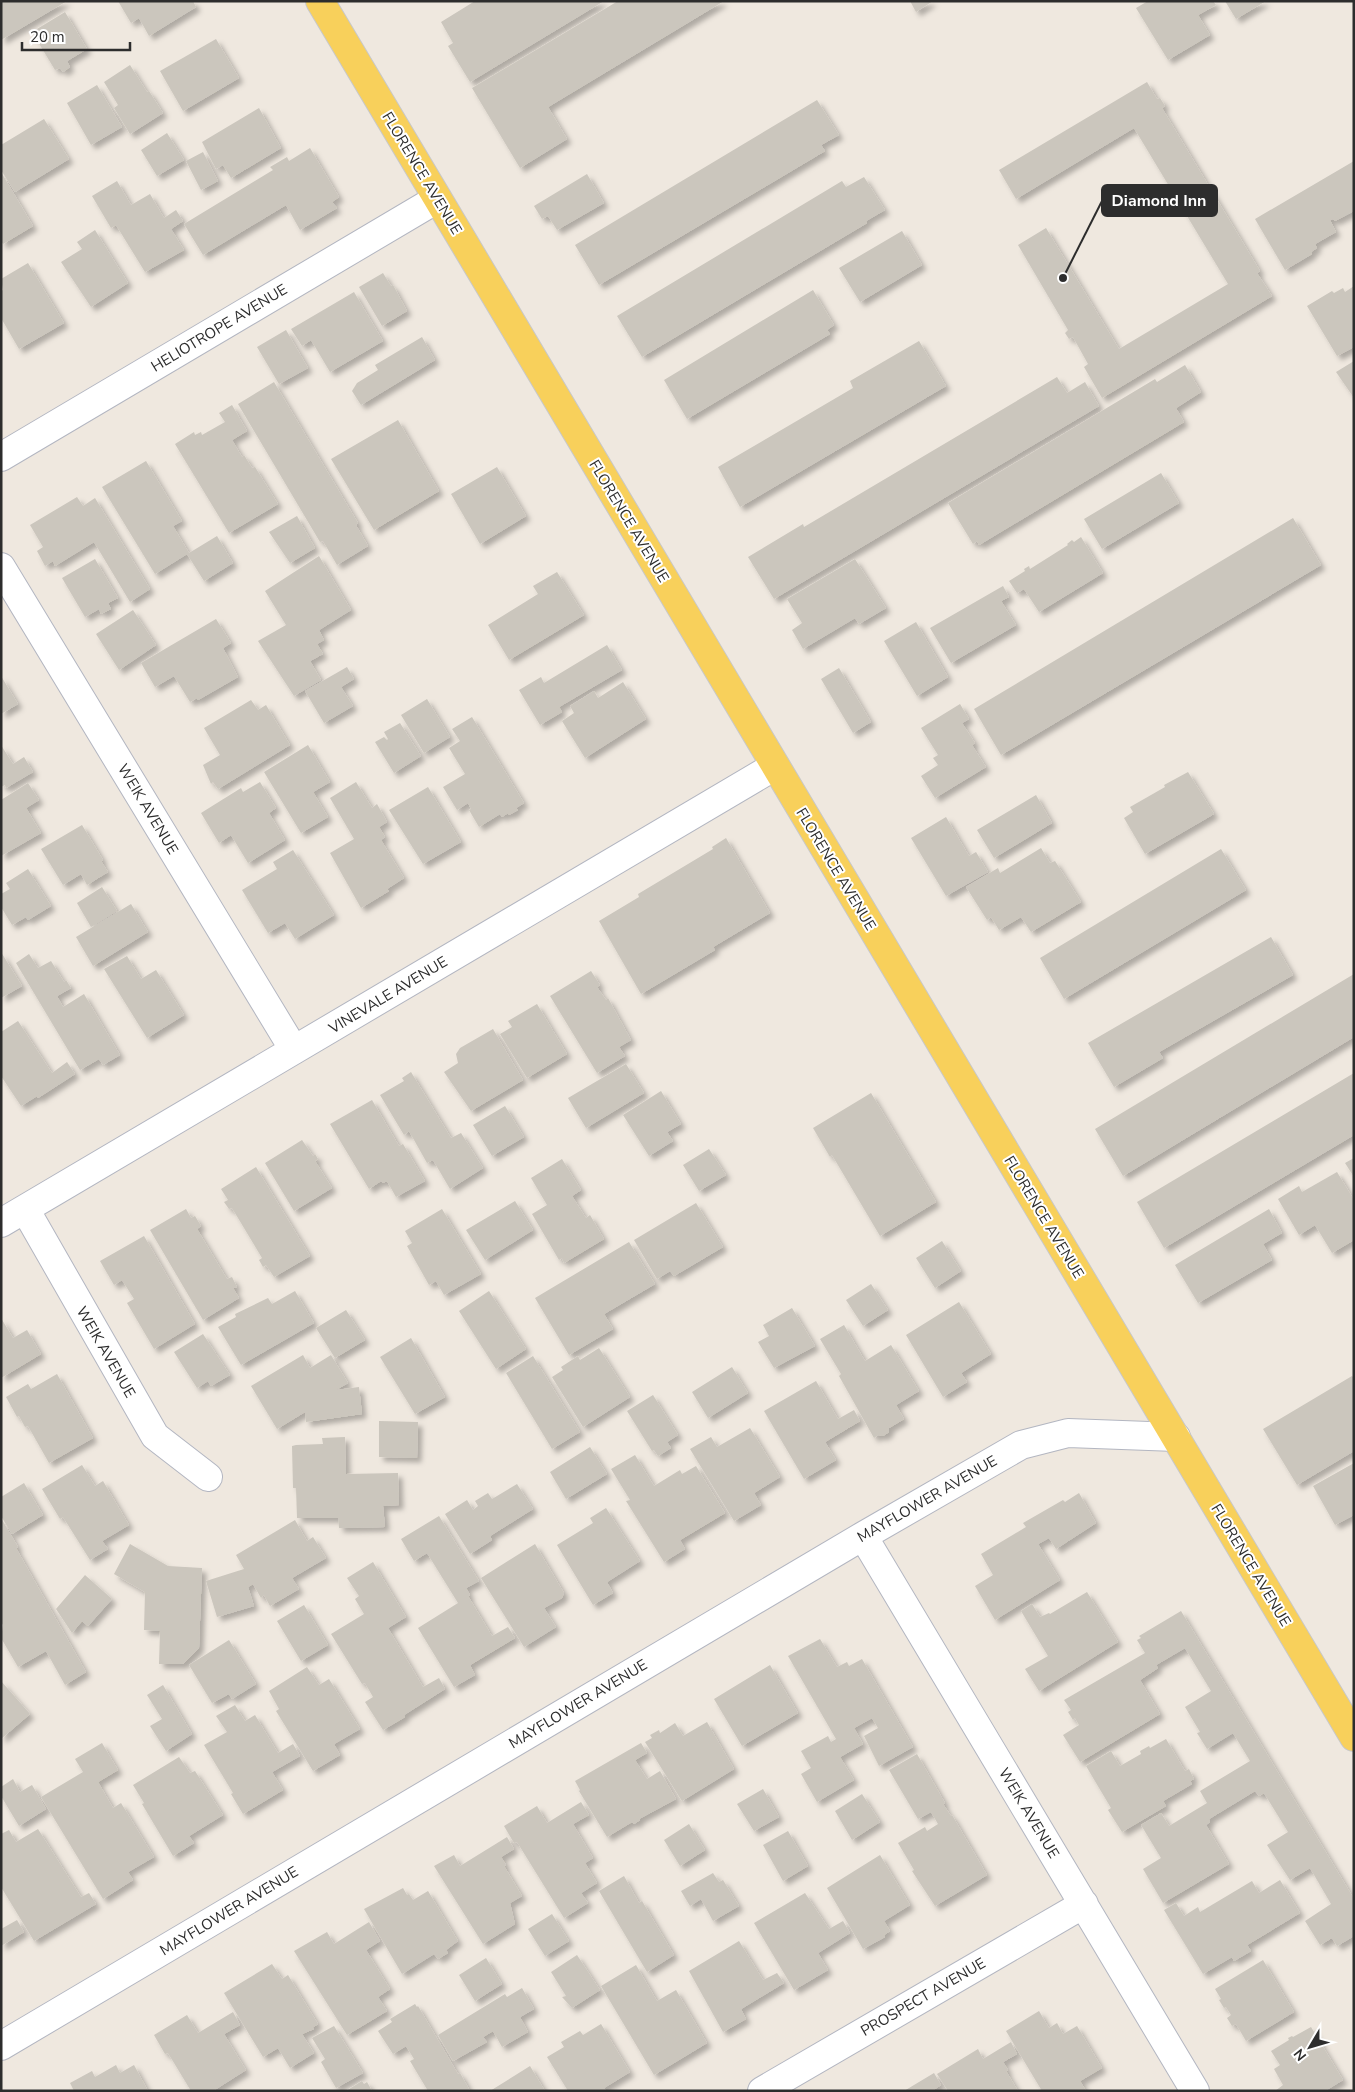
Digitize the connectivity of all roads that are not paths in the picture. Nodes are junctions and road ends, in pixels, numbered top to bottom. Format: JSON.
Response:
{"nodes":[{"id":1,"x":320,"y":1,"type":"edge"},
{"id":2,"x":437,"y":199,"type":"junction"},
{"id":3,"x":1,"y":457,"type":"edge"},
{"id":4,"x":1,"y":567,"type":"edge"},
{"id":5,"x":775,"y":766,"type":"junction"},
{"id":6,"x":294,"y":1050,"type":"junction"},
{"id":7,"x":25,"y":1209,"type":"junction"},
{"id":8,"x":1,"y":1223,"type":"edge"},
{"id":9,"x":1176,"y":1437,"type":"junction"},
{"id":10,"x":208,"y":1477,"type":"dead end"},
{"id":11,"x":863,"y":1536,"type":"junction"},
{"id":12,"x":1354,"y":1737,"type":"edge"},
{"id":13,"x":1084,"y":1904,"type":"junction"},
{"id":14,"x":1,"y":2046,"type":"edge"},
{"id":15,"x":762,"y":2091,"type":"edge"},
{"id":16,"x":1195,"y":2091,"type":"edge"}],
"edges":[{"from":1,"to":2,"type":"main road","name":"FLORENCE AVENUE"},
{"from":2,"to":3,"type":"street","name":"HELIOTROPE AVENUE"},
{"from":2,"to":5,"type":"main road","name":"FLORENCE AVENUE"},
{"from":4,"to":6,"type":"street","name":"WEIK AVENUE"},
{"from":5,"to":6,"type":"street","name":"VINEVALE AVENUE"},
{"from":5,"to":9,"type":"main road","name":"FLORENCE AVENUE"},
{"from":6,"to":7,"type":"street","name":"VINEVALE AVENUE"},
{"from":7,"to":8,"type":"street","name":"VINEVALE AVENUE"},
{"from":7,"to":10,"type":"street","name":"WEIK AVENUE"},
{"from":9,"to":11,"type":"street","name":"MAYFLOWER AVENUE"},
{"from":9,"to":12,"type":"main road","name":"FLORENCE AVENUE"},
{"from":11,"to":13,"type":"street","name":"WEIK AVENUE"},
{"from":11,"to":14,"type":"street","name":"MAYFLOWER AVENUE"},
{"from":13,"to":15,"type":"street","name":"PROSPECT AVENUE"},
{"from":13,"to":16,"type":"street","name":"WEIK AVENUE"}]}
